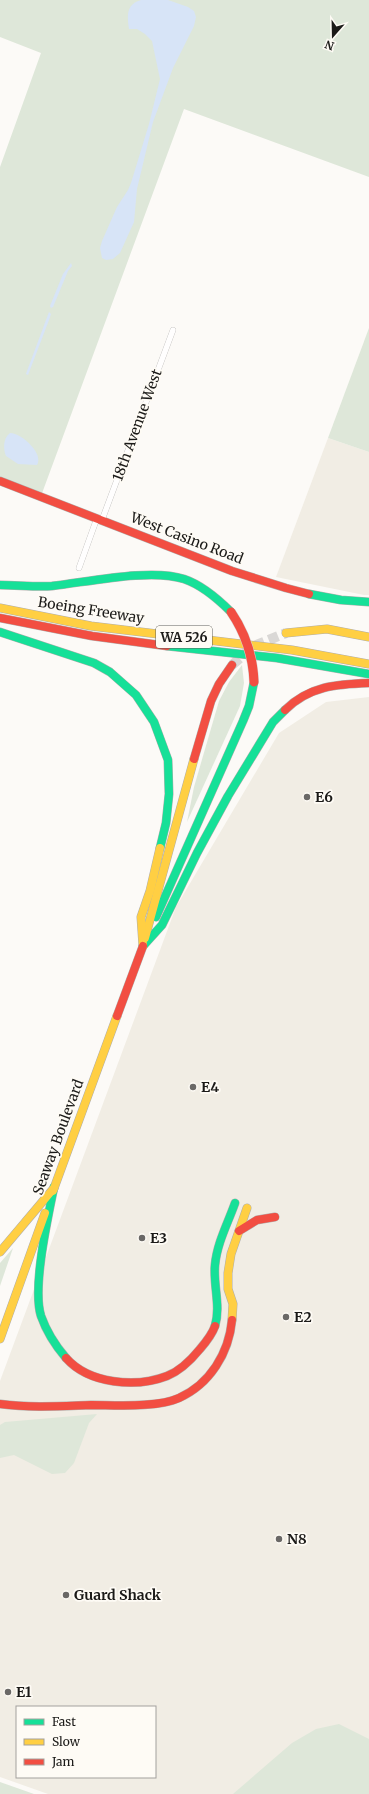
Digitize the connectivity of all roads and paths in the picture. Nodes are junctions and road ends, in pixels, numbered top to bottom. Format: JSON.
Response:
{"nodes":[{"id":1,"x":173,"y":330,"type":"dead end"},
{"id":2,"x":0,"y":481,"type":"edge"},
{"id":3,"x":100,"y":519,"type":"junction"},
{"id":4,"x":79,"y":568,"type":"dead end"},
{"id":5,"x":0,"y":585,"type":"edge"},
{"id":6,"x":369,"y":602,"type":"edge"},
{"id":7,"x":0,"y":608,"type":"edge"},
{"id":8,"x":0,"y":618,"type":"edge"},
{"id":9,"x":0,"y":632,"type":"edge"},
{"id":10,"x":286,"y":633,"type":"tunnel mouth"},
{"id":11,"x":369,"y":637,"type":"edge"},
{"id":12,"x":369,"y":664,"type":"edge"},
{"id":13,"x":232,"y":665,"type":"tunnel mouth"},
{"id":14,"x":369,"y":674,"type":"edge"},
{"id":15,"x":369,"y":683,"type":"edge"},
{"id":16,"x":143,"y":946,"type":"junction"},
{"id":17,"x":54,"y":1187,"type":"junction"},
{"id":18,"x":234,"y":1203,"type":"dead end"},
{"id":19,"x":247,"y":1208,"type":"dead end"},
{"id":20,"x":275,"y":1217,"type":"dead end"},
{"id":21,"x":239,"y":1231,"type":"junction"},
{"id":22,"x":0,"y":1252,"type":"edge"},
{"id":23,"x":0,"y":1339,"type":"edge"},
{"id":24,"x":0,"y":1404,"type":"edge"}],
"edges":[{"from":1,"to":3,"type":"street","name":"18th Avenue West"},
{"from":2,"to":3,"type":"main road","name":"West Casino Road"},
{"from":3,"to":4,"type":"street","name":"18th Avenue West"},
{"from":3,"to":6,"type":"main road","name":"West Casino Road"},
{"from":5,"to":16,"type":"main road","bridge":true},
{"from":7,"to":12,"type":"main road","name":"Boeing Freeway","number":"WA 526"},
{"from":8,"to":14,"type":"main road","name":"Boeing Freeway","number":"WA 526"},
{"from":9,"to":16,"type":"main road"},
{"from":10,"to":11,"type":"main road"},
{"from":13,"to":16,"type":"main road"},
{"from":15,"to":16,"type":"main road"},
{"from":16,"to":17,"type":"main road","name":"Seaway Boulevard"},
{"from":17,"to":18,"type":"main road"},
{"from":17,"to":22,"type":"main road"},
{"from":17,"to":23,"type":"main road","name":"Seaway Boulevard"},
{"from":19,"to":21,"type":"main road"},
{"from":20,"to":21,"type":"main road"},
{"from":21,"to":24,"type":"main road"}]}
